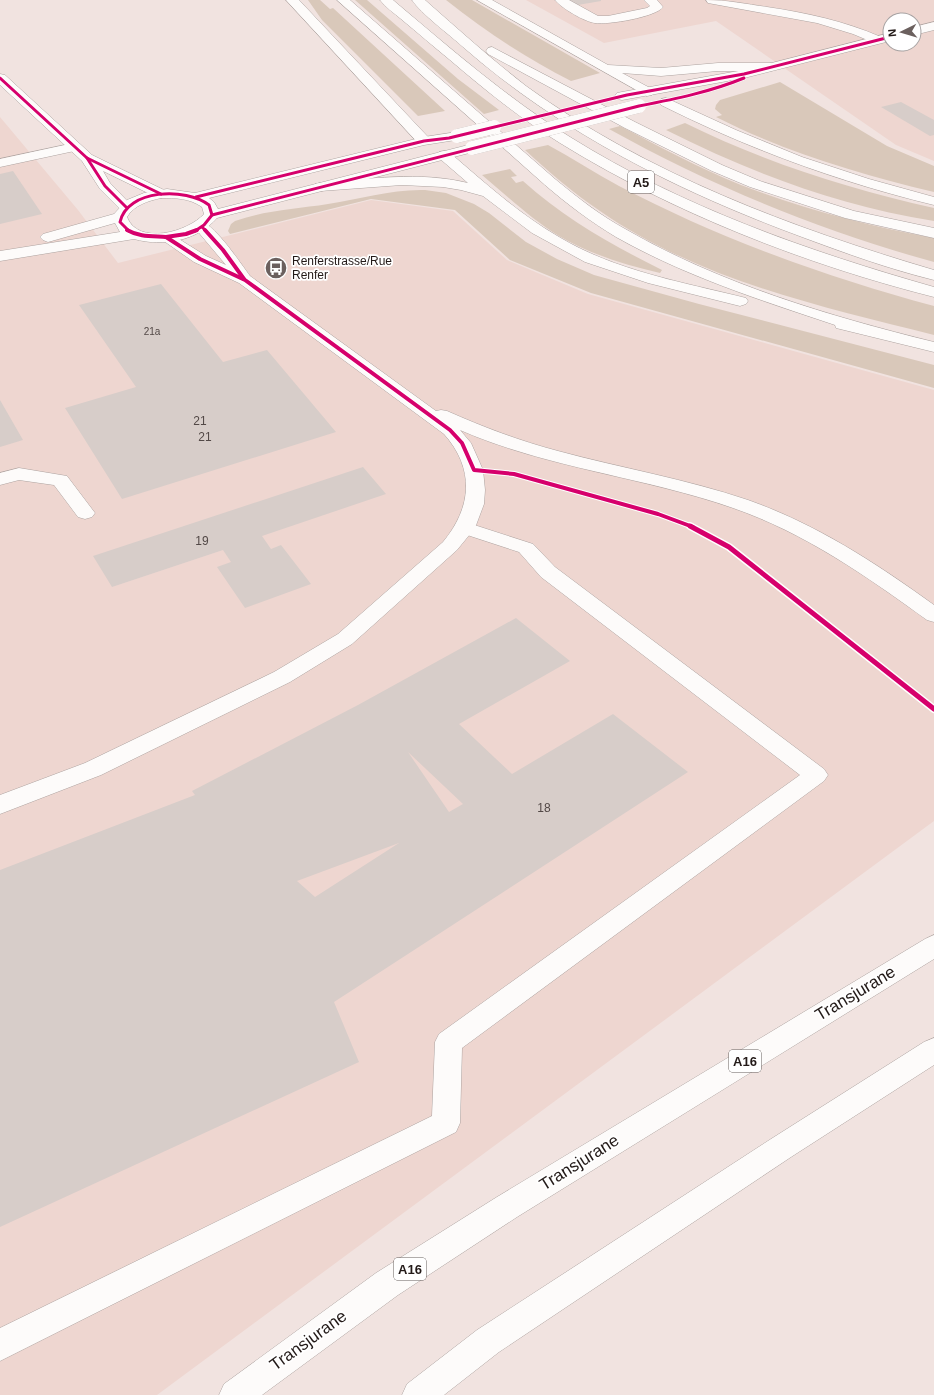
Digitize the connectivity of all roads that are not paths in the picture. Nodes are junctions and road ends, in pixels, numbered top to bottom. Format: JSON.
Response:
{"nodes":[{"id":1,"x":292,"y":0,"type":"edge"},
{"id":2,"x":344,"y":0,"type":"edge"},
{"id":3,"x":386,"y":0,"type":"edge"},
{"id":4,"x":418,"y":0,"type":"edge"},
{"id":5,"x":483,"y":0,"type":"edge"},
{"id":6,"x":561,"y":0,"type":"edge"},
{"id":7,"x":650,"y":0,"type":"edge"},
{"id":8,"x":712,"y":0,"type":"edge"},
{"id":9,"x":934,"y":26,"type":"edge"},
{"id":10,"x":922,"y":29,"type":"edge"},
{"id":11,"x":882,"y":39,"type":"edge"},
{"id":12,"x":877,"y":40,"type":"junction"},
{"id":13,"x":598,"y":64,"type":"junction"},
{"id":14,"x":771,"y":67,"type":"junction"},
{"id":15,"x":0,"y":78,"type":"edge"},
{"id":16,"x":647,"y":92,"type":"junction"},
{"id":17,"x":666,"y":102,"type":"junction"},
{"id":18,"x":457,"y":136,"type":"junction"},
{"id":19,"x":424,"y":141,"type":"junction"},
{"id":20,"x":74,"y":147,"type":"junction"},
{"id":21,"x":445,"y":150,"type":"junction"},
{"id":22,"x":86,"y":158,"type":"junction"},
{"id":23,"x":0,"y":164,"type":"edge"},
{"id":24,"x":320,"y":187,"type":"junction"},
{"id":25,"x":160,"y":194,"type":"junction"},
{"id":26,"x":196,"y":197,"type":"junction"},
{"id":27,"x":495,"y":198,"type":"junction"},
{"id":28,"x":934,"y":201,"type":"edge"},
{"id":29,"x":123,"y":212,"type":"junction"},
{"id":30,"x":207,"y":221,"type":"junction"},
{"id":31,"x":934,"y":233,"type":"edge"},
{"id":32,"x":134,"y":234,"type":"junction"},
{"id":33,"x":166,"y":238,"type":"junction"},
{"id":34,"x":0,"y":253,"type":"edge"},
{"id":35,"x":0,"y":256,"type":"edge"},
{"id":36,"x":934,"y":275,"type":"edge"},
{"id":37,"x":245,"y":280,"type":"junction"},
{"id":38,"x":934,"y":292,"type":"edge"},
{"id":39,"x":856,"y":327,"type":"junction"},
{"id":40,"x":934,"y":347,"type":"edge"},
{"id":41,"x":412,"y":401,"type":"junction"},
{"id":42,"x":0,"y":479,"type":"edge"},
{"id":43,"x":84,"y":513,"type":"dead end"},
{"id":44,"x":465,"y":528,"type":"junction"},
{"id":45,"x":934,"y":615,"type":"edge"},
{"id":46,"x":0,"y":805,"type":"edge"},
{"id":47,"x":934,"y":946,"type":"edge"},
{"id":48,"x":934,"y":1050,"type":"edge"},
{"id":49,"x":0,"y":1345,"type":"edge"},
{"id":50,"x":235,"y":1395,"type":"edge"},
{"id":51,"x":418,"y":1395,"type":"edge"}],
"edges":[{"from":1,"to":19,"type":"main road"},
{"from":2,"to":39,"type":"main road"},
{"from":3,"to":38,"type":"main road","number":"A5"},
{"from":4,"to":31,"type":"main road"},
{"from":4,"to":36,"type":"main road","number":"A5"},
{"from":5,"to":13,"type":"main road"},
{"from":6,"to":7,"type":"main road"},
{"from":8,"to":12,"type":"main road"},
{"from":9,"to":10,"type":"main road"},
{"from":11,"to":12,"type":"main road"},
{"from":12,"to":14,"type":"main road"},
{"from":13,"to":14,"type":"main road"},
{"from":13,"to":16,"type":"main road"},
{"from":14,"to":16,"type":"main road"},
{"from":14,"to":17,"type":"main road"},
{"from":15,"to":20,"type":"main road"},
{"from":16,"to":17,"type":"main road"},
{"from":16,"to":18,"type":"main road","bridge":true},
{"from":17,"to":21,"type":"main road","bridge":true},
{"from":17,"to":28,"type":"main road"},
{"from":18,"to":19,"type":"main road"},
{"from":18,"to":21,"type":"main road"},
{"from":19,"to":21,"type":"main road"},
{"from":19,"to":26,"type":"main road"},
{"from":20,"to":22,"type":"main road"},
{"from":20,"to":23,"type":"main road"},
{"from":21,"to":24,"type":"main road"},
{"from":21,"to":27,"type":"main road"},
{"from":22,"to":25,"type":"main road"},
{"from":22,"to":29,"type":"main road"},
{"from":24,"to":27,"type":"main road"},
{"from":24,"to":30,"type":"main road"},
{"from":25,"to":26,"type":"main road"},
{"from":25,"to":29,"type":"main road"},
{"from":26,"to":30,"type":"main road"},
{"from":27,"to":39,"type":"main road"},
{"from":29,"to":32,"type":"main road"},
{"from":29,"to":34,"type":"main road"},
{"from":30,"to":33,"type":"main road"},
{"from":30,"to":37,"type":"main road"},
{"from":32,"to":33,"type":"main road"},
{"from":32,"to":35,"type":"main road"},
{"from":33,"to":37,"type":"main road"},
{"from":37,"to":41,"type":"main road"},
{"from":39,"to":40,"type":"main road"},
{"from":41,"to":44,"type":"main road"},
{"from":41,"to":45,"type":"main road"},
{"from":42,"to":43,"type":"main road"},
{"from":44,"to":46,"type":"main road"},
{"from":44,"to":49,"type":"main road"},
{"from":47,"to":50,"type":"main road","name":"Transjurane","number":"A16"},
{"from":48,"to":51,"type":"main road"}]}
